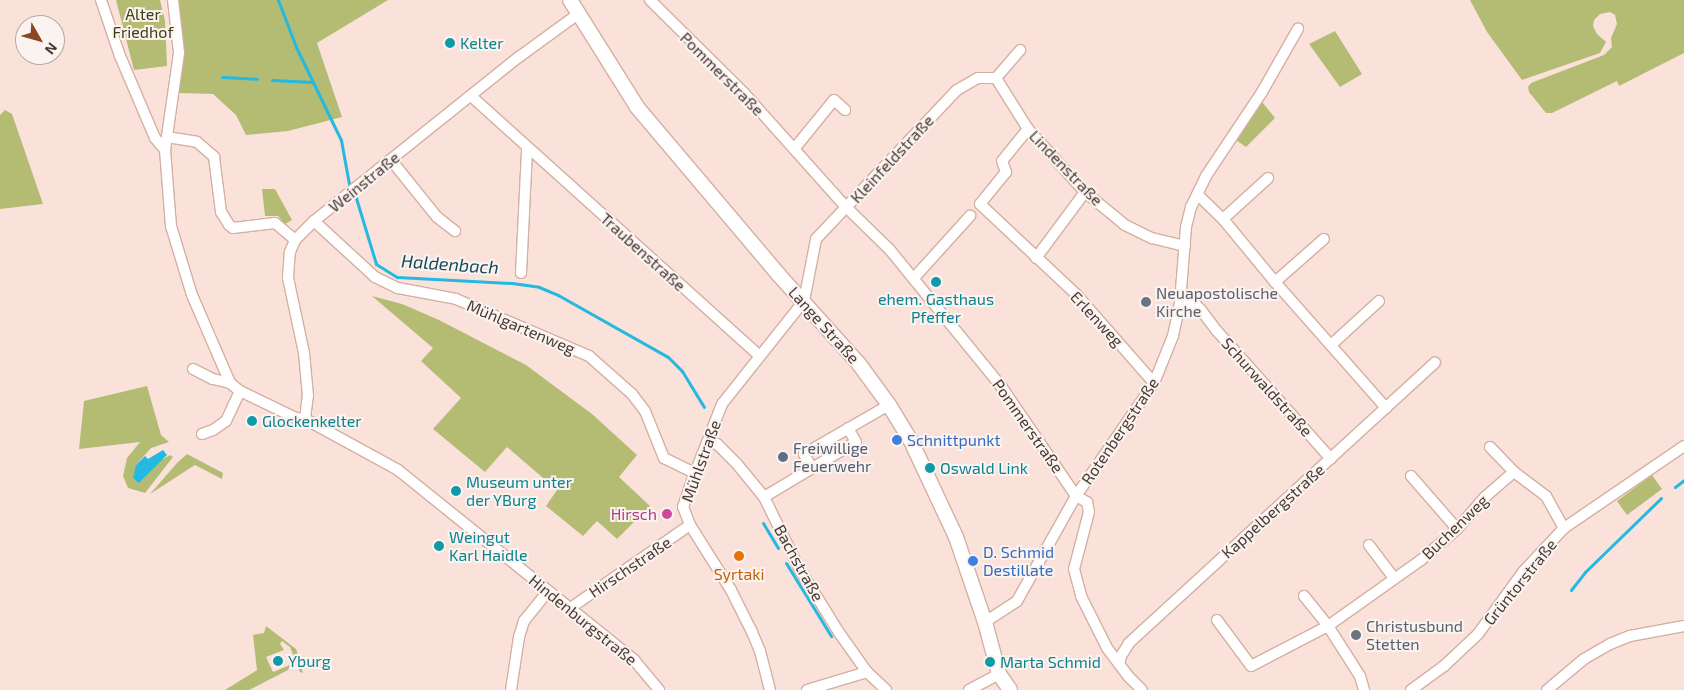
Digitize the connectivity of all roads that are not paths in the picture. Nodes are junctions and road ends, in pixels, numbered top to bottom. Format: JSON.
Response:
{"nodes":[{"id":1,"x":101,"y":0,"type":"edge"},
{"id":2,"x":173,"y":0,"type":"edge"},
{"id":3,"x":570,"y":0,"type":"edge"},
{"id":4,"x":650,"y":0,"type":"edge"},
{"id":5,"x":578,"y":14,"type":"junction"},
{"id":6,"x":1298,"y":29,"type":"dead end"},
{"id":7,"x":1020,"y":50,"type":"dead end"},
{"id":8,"x":996,"y":78,"type":"junction"},
{"id":9,"x":472,"y":96,"type":"junction"},
{"id":10,"x":845,"y":110,"type":"dead end"},
{"id":11,"x":1028,"y":129,"type":"junction"},
{"id":12,"x":166,"y":137,"type":"junction"},
{"id":13,"x":527,"y":148,"type":"junction"},
{"id":14,"x":794,"y":149,"type":"junction"},
{"id":15,"x":165,"y":150,"type":"junction"},
{"id":16,"x":391,"y":160,"type":"junction"},
{"id":17,"x":1268,"y":178,"type":"dead end"},
{"id":18,"x":1085,"y":192,"type":"junction"},
{"id":19,"x":1198,"y":195,"type":"junction"},
{"id":20,"x":847,"y":208,"type":"junction"},
{"id":21,"x":970,"y":216,"type":"dead end"},
{"id":22,"x":1223,"y":219,"type":"junction"},
{"id":23,"x":314,"y":221,"type":"junction"},
{"id":24,"x":455,"y":230,"type":"dead end"},
{"id":25,"x":1324,"y":239,"type":"dead end"},
{"id":26,"x":296,"y":240,"type":"junction"},
{"id":27,"x":1185,"y":246,"type":"junction"},
{"id":28,"x":1036,"y":258,"type":"junction"},
{"id":29,"x":521,"y":273,"type":"dead end"},
{"id":30,"x":914,"y":278,"type":"junction"},
{"id":31,"x":1275,"y":282,"type":"junction"},
{"id":32,"x":804,"y":301,"type":"junction"},
{"id":33,"x":1379,"y":301,"type":"dead end"},
{"id":34,"x":1180,"y":302,"type":"junction"},
{"id":35,"x":1331,"y":345,"type":"junction"},
{"id":36,"x":759,"y":355,"type":"junction"},
{"id":37,"x":1435,"y":363,"type":"dead end"},
{"id":38,"x":194,"y":369,"type":"dead end"},
{"id":39,"x":230,"y":383,"type":"junction"},
{"id":40,"x":1154,"y":384,"type":"junction"},
{"id":41,"x":240,"y":391,"type":"junction"},
{"id":42,"x":889,"y":404,"type":"junction"},
{"id":43,"x":1386,"y":408,"type":"junction"},
{"id":44,"x":306,"y":419,"type":"junction"},
{"id":45,"x":848,"y":428,"type":"junction"},
{"id":46,"x":202,"y":434,"type":"dead end"},
{"id":47,"x":709,"y":441,"type":"junction"},
{"id":48,"x":1684,"y":446,"type":"edge"},
{"id":49,"x":1490,"y":447,"type":"dead end"},
{"id":50,"x":1331,"y":459,"type":"junction"},
{"id":51,"x":812,"y":468,"type":"junction"},
{"id":52,"x":1514,"y":472,"type":"junction"},
{"id":53,"x":695,"y":473,"type":"junction"},
{"id":54,"x":1411,"y":476,"type":"dead end"},
{"id":55,"x":1076,"y":496,"type":"junction"},
{"id":56,"x":764,"y":497,"type":"junction"},
{"id":57,"x":690,"y":525,"type":"junction"},
{"id":58,"x":1564,"y":528,"type":"junction"},
{"id":59,"x":1457,"y":529,"type":"junction"},
{"id":60,"x":1369,"y":545,"type":"dead end"},
{"id":61,"x":1394,"y":578,"type":"junction"},
{"id":62,"x":548,"y":591,"type":"junction"},
{"id":63,"x":1304,"y":596,"type":"dead end"},
{"id":64,"x":569,"y":609,"type":"junction"},
{"id":65,"x":1217,"y":620,"type":"dead end"},
{"id":66,"x":985,"y":622,"type":"junction"},
{"id":67,"x":1328,"y":626,"type":"junction"},
{"id":68,"x":1684,"y":626,"type":"edge"},
{"id":69,"x":1119,"y":664,"type":"junction"},
{"id":70,"x":868,"y":672,"type":"junction"},
{"id":71,"x":999,"y":674,"type":"junction"},
{"id":72,"x":512,"y":690,"type":"edge"},
{"id":73,"x":660,"y":690,"type":"edge"},
{"id":74,"x":770,"y":690,"type":"edge"},
{"id":75,"x":807,"y":690,"type":"edge"},
{"id":76,"x":886,"y":690,"type":"edge"},
{"id":77,"x":969,"y":690,"type":"edge"},
{"id":78,"x":1010,"y":690,"type":"edge"},
{"id":79,"x":1142,"y":690,"type":"edge"},
{"id":80,"x":1364,"y":690,"type":"edge"},
{"id":81,"x":1411,"y":690,"type":"edge"},
{"id":82,"x":1547,"y":690,"type":"edge"}],
"edges":[{"from":1,"to":15,"type":"street"},
{"from":2,"to":12,"type":"street","name":"Hindenburgstraße"},
{"from":3,"to":5,"type":"main road","name":"Lange Straße"},
{"from":4,"to":14,"type":"street","name":"Pommerstraße"},
{"from":5,"to":9,"type":"street","name":"Weinstraße"},
{"from":5,"to":32,"type":"main road","name":"Lange Straße"},
{"from":6,"to":19,"type":"street","name":"Rotenbergstraße"},
{"from":7,"to":8,"type":"street"},
{"from":8,"to":11,"type":"street","name":"Lindenstraße"},
{"from":8,"to":20,"type":"street","name":"Kleinfeldstraße"},
{"from":9,"to":13,"type":"street","name":"Traubenstraße"},
{"from":9,"to":16,"type":"street","name":"Weinstraße"},
{"from":10,"to":14,"type":"street"},
{"from":11,"to":18,"type":"street","name":"Lindenstraße"},
{"from":11,"to":28,"type":"street","name":"Erlenweg"},
{"from":12,"to":15,"type":"street","name":"Hindenburgstraße"},
{"from":12,"to":26,"type":"street"},
{"from":13,"to":29,"type":"street"},
{"from":13,"to":36,"type":"street","name":"Traubenstraße"},
{"from":14,"to":20,"type":"street","name":"Pommerstraße"},
{"from":15,"to":39,"type":"street","name":"Hindenburgstraße"},
{"from":16,"to":23,"type":"street","name":"Weinstraße"},
{"from":16,"to":24,"type":"street"},
{"from":17,"to":22,"type":"street"},
{"from":18,"to":27,"type":"street","name":"Lindenstraße"},
{"from":18,"to":28,"type":"street"},
{"from":19,"to":22,"type":"street"},
{"from":19,"to":27,"type":"street","name":"Rotenbergstraße"},
{"from":20,"to":30,"type":"street","name":"Pommerstraße"},
{"from":20,"to":32,"type":"street","name":"Kleinfeldstraße"},
{"from":21,"to":30,"type":"street"},
{"from":22,"to":31,"type":"street"},
{"from":23,"to":26,"type":"street","name":"Weinstraße"},
{"from":23,"to":53,"type":"street","name":"Mühlgartenweg"},
{"from":25,"to":31,"type":"street"},
{"from":26,"to":44,"type":"street","name":"Weinstraße"},
{"from":27,"to":34,"type":"street","name":"Rotenbergstraße"},
{"from":28,"to":40,"type":"street","name":"Erlenweg"},
{"from":30,"to":55,"type":"street","name":"Pommerstraße"},
{"from":31,"to":35,"type":"street"},
{"from":32,"to":36,"type":"street","name":"Mühlstraße"},
{"from":32,"to":42,"type":"main road","name":"Lange Straße"},
{"from":33,"to":35,"type":"street"},
{"from":34,"to":40,"type":"street","name":"Rotenbergstraße"},
{"from":34,"to":50,"type":"street","name":"Schurwaldstraße"},
{"from":35,"to":43,"type":"street"},
{"from":36,"to":47,"type":"street","name":"Mühlstraße"},
{"from":37,"to":43,"type":"street","name":"Kappelbergstraße"},
{"from":38,"to":39,"type":"street"},
{"from":39,"to":41,"type":"street","name":"Hindenburgstraße"},
{"from":40,"to":55,"type":"street","name":"Rotenbergstraße"},
{"from":41,"to":44,"type":"street","name":"Hindenburgstraße"},
{"from":41,"to":46,"type":"street"},
{"from":42,"to":45,"type":"street"},
{"from":42,"to":66,"type":"main road","name":"Lange Straße"},
{"from":43,"to":50,"type":"street","name":"Kappelbergstraße"},
{"from":44,"to":62,"type":"street","name":"Hindenburgstraße"},
{"from":45,"to":51,"type":"street"},
{"from":45,"to":51,"type":"street"},
{"from":47,"to":53,"type":"street","name":"Mühlstraße"},
{"from":47,"to":56,"type":"street","name":"Bachstraße"},
{"from":48,"to":58,"type":"street","name":"Grüntorstraße"},
{"from":49,"to":52,"type":"street"},
{"from":50,"to":69,"type":"street","name":"Kappelbergstraße"},
{"from":51,"to":56,"type":"street"},
{"from":52,"to":58,"type":"street"},
{"from":52,"to":59,"type":"street","name":"Buchenweg"},
{"from":53,"to":57,"type":"street","name":"Mühlstraße"},
{"from":54,"to":59,"type":"street"},
{"from":55,"to":66,"type":"street","name":"Rotenbergstraße"},
{"from":55,"to":69,"type":"street","name":"Pommerstraße"},
{"from":56,"to":70,"type":"street","name":"Bachstraße"},
{"from":57,"to":64,"type":"street","name":"Hirschstraße"},
{"from":57,"to":74,"type":"street","name":"Mühlstraße"},
{"from":58,"to":81,"type":"street","name":"Grüntorstraße"},
{"from":59,"to":61,"type":"street","name":"Buchenweg"},
{"from":60,"to":61,"type":"street"},
{"from":61,"to":67,"type":"street","name":"Buchenweg"},
{"from":62,"to":64,"type":"street","name":"Hindenburgstraße"},
{"from":62,"to":72,"type":"street"},
{"from":63,"to":67,"type":"street"},
{"from":64,"to":73,"type":"street","name":"Hindenburgstraße"},
{"from":65,"to":67,"type":"street","name":"Buchenweg"},
{"from":66,"to":71,"type":"main road","name":"Lange Straße"},
{"from":67,"to":80,"type":"street"},
{"from":68,"to":82,"type":"street"},
{"from":69,"to":79,"type":"street","name":"Pommerstraße"},
{"from":70,"to":75,"type":"street"},
{"from":70,"to":76,"type":"street","name":"Bachstraße"},
{"from":71,"to":77,"type":"street"},
{"from":71,"to":78,"type":"main road","name":"Lange Straße"}]}
